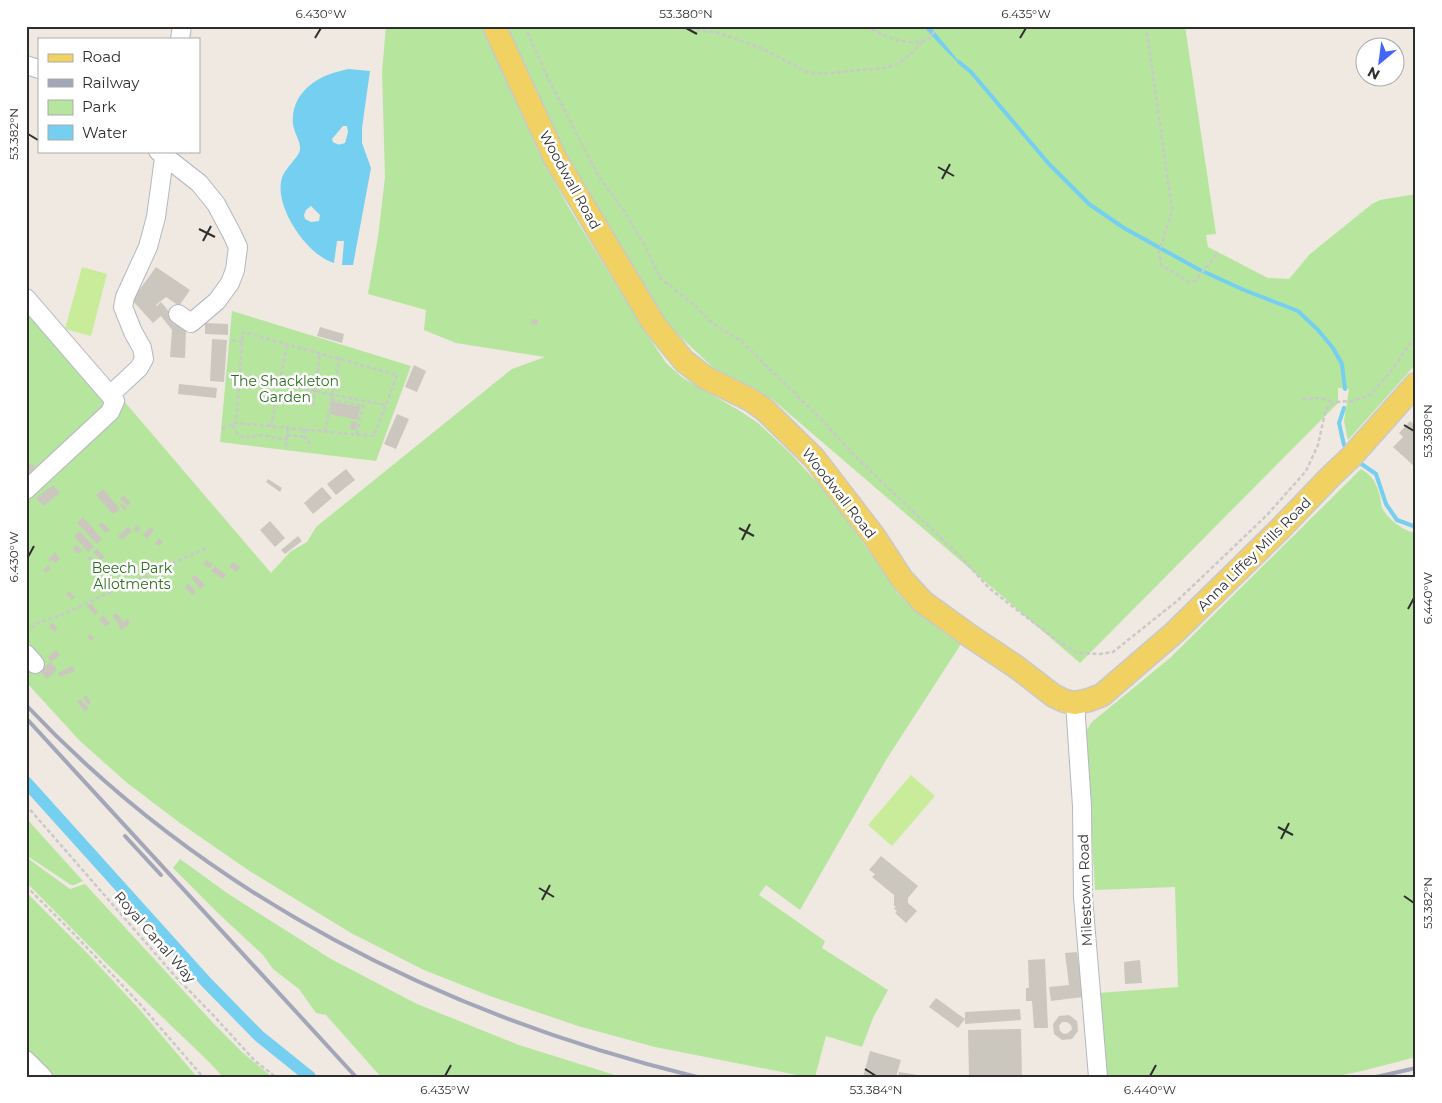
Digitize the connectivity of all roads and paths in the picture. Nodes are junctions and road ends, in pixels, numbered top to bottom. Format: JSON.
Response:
{"nodes":[{"id":1,"x":494,"y":26,"type":"edge"},
{"id":2,"x":526,"y":26,"type":"edge"},
{"id":3,"x":664,"y":26,"type":"edge"},
{"id":4,"x":866,"y":26,"type":"edge"},
{"id":5,"x":937,"y":26,"type":"edge"},
{"id":6,"x":1146,"y":26,"type":"edge"},
{"id":7,"x":924,"y":40,"type":"junction"},
{"id":8,"x":162,"y":153,"type":"edge"},
{"id":9,"x":1218,"y":252,"type":"dead end"},
{"id":10,"x":26,"y":298,"type":"edge"},
{"id":11,"x":178,"y":314,"type":"dead end"},
{"id":12,"x":1416,"y":335,"type":"edge"},
{"id":13,"x":232,"y":340,"type":"dead end"},
{"id":14,"x":242,"y":342,"type":"junction"},
{"id":15,"x":288,"y":344,"type":"junction"},
{"id":16,"x":320,"y":353,"type":"junction"},
{"id":17,"x":340,"y":358,"type":"junction"},
{"id":18,"x":240,"y":376,"type":"junction"},
{"id":19,"x":280,"y":384,"type":"junction"},
{"id":20,"x":1416,"y":384,"type":"edge"},
{"id":21,"x":315,"y":391,"type":"junction"},
{"id":22,"x":332,"y":394,"type":"junction"},
{"id":23,"x":110,"y":396,"type":"junction"},
{"id":24,"x":331,"y":400,"type":"junction"},
{"id":25,"x":1302,"y":400,"type":"dead end"},
{"id":26,"x":364,"y":401,"type":"junction"},
{"id":27,"x":1334,"y":402,"type":"junction"},
{"id":28,"x":313,"y":405,"type":"dead end"},
{"id":29,"x":385,"y":405,"type":"junction"},
{"id":30,"x":363,"y":406,"type":"junction"},
{"id":31,"x":234,"y":424,"type":"junction"},
{"id":32,"x":271,"y":426,"type":"junction"},
{"id":33,"x":222,"y":428,"type":"dead end"},
{"id":34,"x":288,"y":428,"type":"junction"},
{"id":35,"x":304,"y":430,"type":"junction"},
{"id":36,"x":325,"y":431,"type":"junction"},
{"id":37,"x":357,"y":434,"type":"junction"},
{"id":38,"x":287,"y":435,"type":"junction"},
{"id":39,"x":305,"y":437,"type":"junction"},
{"id":40,"x":286,"y":440,"type":"junction"},
{"id":41,"x":286,"y":446,"type":"dead end"},
{"id":42,"x":312,"y":447,"type":"dead end"},
{"id":43,"x":26,"y":490,"type":"edge"},
{"id":44,"x":206,"y":548,"type":"dead end"},
{"id":45,"x":26,"y":632,"type":"edge"},
{"id":46,"x":1075,"y":703,"type":"junction"},
{"id":47,"x":26,"y":805,"type":"edge"},
{"id":48,"x":26,"y":886,"type":"edge"},
{"id":49,"x":26,"y":1060,"type":"edge"},
{"id":50,"x":43,"y":1077,"type":"edge"},
{"id":51,"x":202,"y":1077,"type":"edge"},
{"id":52,"x":276,"y":1077,"type":"edge"},
{"id":53,"x":1098,"y":1077,"type":"edge"}],
"edges":[{"from":1,"to":46,"type":"main road","name":"Woodwall Road"},
{"from":2,"to":27,"type":"path"},
{"from":3,"to":7,"type":"path"},
{"from":4,"to":7,"type":"path"},
{"from":5,"to":7,"type":"path"},
{"from":6,"to":9,"type":"path"},
{"from":8,"to":11,"type":"street"},
{"from":8,"to":23,"type":"street"},
{"from":10,"to":23,"type":"street"},
{"from":12,"to":27,"type":"path"},
{"from":13,"to":14,"type":"path"},
{"from":14,"to":15,"type":"path"},
{"from":14,"to":18,"type":"path"},
{"from":15,"to":16,"type":"path"},
{"from":15,"to":19,"type":"path"},
{"from":16,"to":17,"type":"path"},
{"from":16,"to":21,"type":"path"},
{"from":17,"to":22,"type":"path"},
{"from":17,"to":29,"type":"path"},
{"from":18,"to":19,"type":"path"},
{"from":18,"to":31,"type":"path"},
{"from":19,"to":21,"type":"path"},
{"from":19,"to":32,"type":"path"},
{"from":20,"to":46,"type":"main road","name":"Anna Liffey Mills Road"},
{"from":21,"to":22,"type":"path"},
{"from":21,"to":28,"type":"path"},
{"from":22,"to":24,"type":"path"},
{"from":22,"to":26,"type":"path"},
{"from":23,"to":43,"type":"street"},
{"from":24,"to":30,"type":"path"},
{"from":24,"to":36,"type":"path"},
{"from":25,"to":27,"type":"path"},
{"from":26,"to":29,"type":"path"},
{"from":26,"to":30,"type":"path"},
{"from":29,"to":37,"type":"path"},
{"from":30,"to":37,"type":"path"},
{"from":31,"to":32,"type":"path"},
{"from":31,"to":33,"type":"path"},
{"from":31,"to":40,"type":"path"},
{"from":32,"to":34,"type":"path"},
{"from":34,"to":35,"type":"path"},
{"from":34,"to":38,"type":"path"},
{"from":35,"to":36,"type":"path"},
{"from":35,"to":39,"type":"path"},
{"from":36,"to":37,"type":"path"},
{"from":38,"to":39,"type":"path"},
{"from":38,"to":40,"type":"path"},
{"from":39,"to":42,"type":"path"},
{"from":40,"to":41,"type":"path"},
{"from":44,"to":45,"type":"path"},
{"from":46,"to":53,"type":"street","name":"Milestown Road"},
{"from":47,"to":52,"type":"path","name":"Royal Canal Way"},
{"from":48,"to":51,"type":"path"},
{"from":49,"to":50,"type":"street"}]}
